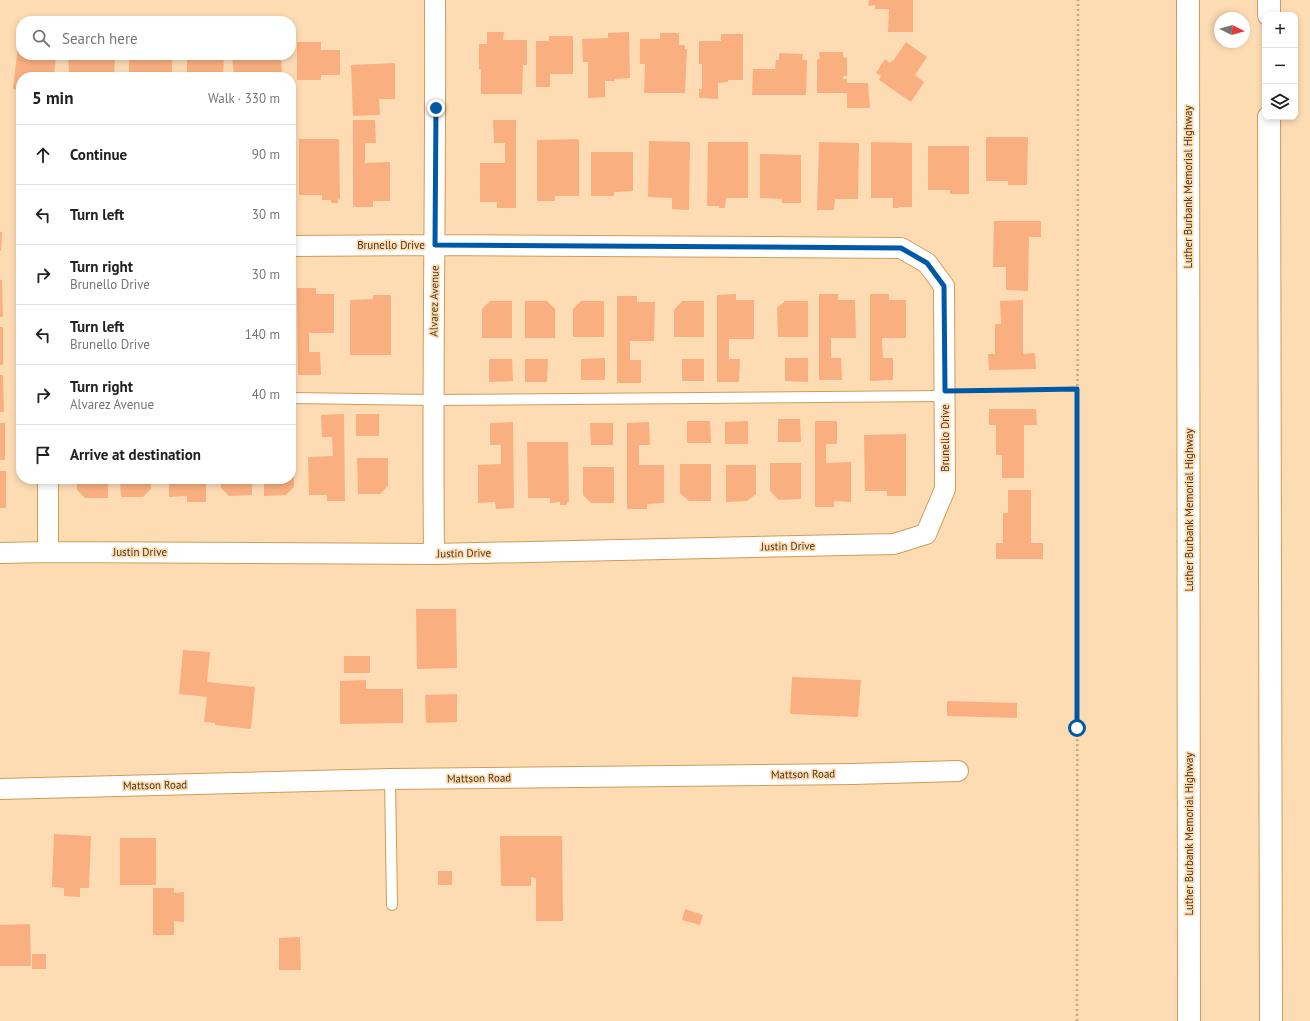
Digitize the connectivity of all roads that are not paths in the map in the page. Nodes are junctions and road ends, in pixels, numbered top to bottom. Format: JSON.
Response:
{"nodes":[{"id":1,"x":435,"y":0,"type":"edge"},
{"id":2,"x":1188,"y":0,"type":"edge"},
{"id":3,"x":1269,"y":0,"type":"edge"},
{"id":4,"x":1269,"y":12,"type":"edge"},
{"id":5,"x":1270,"y":120,"type":"edge"},
{"id":6,"x":435,"y":245,"type":"junction"},
{"id":7,"x":296,"y":246,"type":"edge"},
{"id":8,"x":945,"y":394,"type":"junction"},
{"id":9,"x":296,"y":398,"type":"edge"},
{"id":10,"x":433,"y":400,"type":"junction"},
{"id":11,"x":48,"y":484,"type":"edge"},
{"id":12,"x":926,"y":534,"type":"joint"},
{"id":13,"x":48,"y":552,"type":"junction"},
{"id":14,"x":0,"y":553,"type":"edge"},
{"id":15,"x":434,"y":554,"type":"junction"},
{"id":16,"x":958,"y":771,"type":"dead end"},
{"id":17,"x":390,"y":779,"type":"junction"},
{"id":18,"x":0,"y":789,"type":"edge"},
{"id":19,"x":392,"y":905,"type":"dead end"},
{"id":20,"x":1189,"y":1021,"type":"edge"},
{"id":21,"x":1270,"y":1021,"type":"edge"}],
"edges":[{"from":1,"to":6,"type":"street","name":"Alvarez Avenue"},
{"from":2,"to":20,"type":"highway","name":"Luther Burbank Memorial Highway"},
{"from":3,"to":4,"type":"highway"},
{"from":5,"to":21,"type":"highway"},
{"from":6,"to":7,"type":"street","name":"Brunello Drive"},
{"from":6,"to":8,"type":"street","name":"Brunello Drive"},
{"from":6,"to":10,"type":"street","name":"Alvarez Avenue"},
{"from":8,"to":10,"type":"lane"},
{"from":8,"to":12,"type":"street","name":"Brunello Drive"},
{"from":9,"to":10,"type":"lane"},
{"from":10,"to":15,"type":"street","name":"Alvarez Avenue"},
{"from":11,"to":13,"type":"street"},
{"from":12,"to":15,"type":"street","name":"Justin Drive"},
{"from":13,"to":14,"type":"street","name":"Justin Drive"},
{"from":13,"to":15,"type":"street","name":"Justin Drive"},
{"from":16,"to":17,"type":"street","name":"Mattson Road"},
{"from":17,"to":18,"type":"street","name":"Mattson Road"},
{"from":17,"to":19,"type":"lane"}]}
